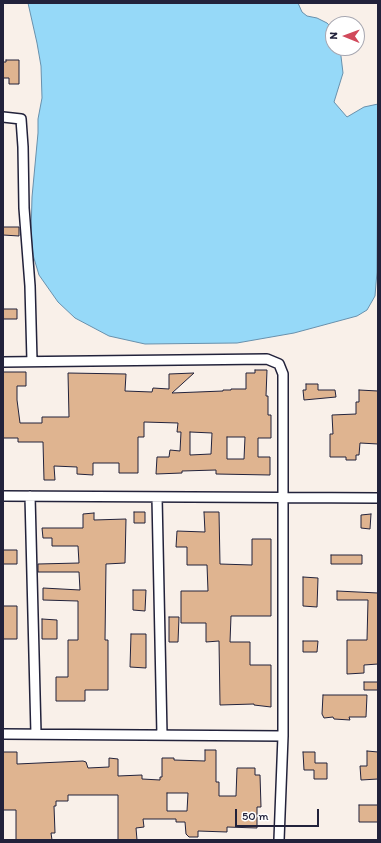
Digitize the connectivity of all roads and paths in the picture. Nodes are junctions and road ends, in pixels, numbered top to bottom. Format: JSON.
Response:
{"nodes":[{"id":1,"x":3,"y":117,"type":"edge"},
{"id":2,"x":32,"y":361,"type":"junction"},
{"id":3,"x":3,"y":362,"type":"edge"},
{"id":4,"x":3,"y":496,"type":"edge"},
{"id":5,"x":30,"y":496,"type":"junction"},
{"id":6,"x":157,"y":497,"type":"junction"},
{"id":7,"x":283,"y":498,"type":"junction"},
{"id":8,"x":378,"y":498,"type":"edge"},
{"id":9,"x":3,"y":734,"type":"edge"},
{"id":10,"x":36,"y":734,"type":"junction"},
{"id":11,"x":162,"y":735,"type":"junction"},
{"id":12,"x":283,"y":736,"type":"junction"},
{"id":13,"x":279,"y":840,"type":"edge"}],
"edges":[{"from":1,"to":2,"type":"street"},
{"from":2,"to":3,"type":"street"},
{"from":2,"to":7,"type":"street"},
{"from":4,"to":5,"type":"street"},
{"from":5,"to":6,"type":"street"},
{"from":5,"to":10,"type":"street"},
{"from":6,"to":7,"type":"street"},
{"from":6,"to":11,"type":"street"},
{"from":7,"to":8,"type":"street"},
{"from":7,"to":12,"type":"street"},
{"from":9,"to":10,"type":"street"},
{"from":10,"to":11,"type":"street"},
{"from":11,"to":12,"type":"street"},
{"from":12,"to":13,"type":"street"}]}
